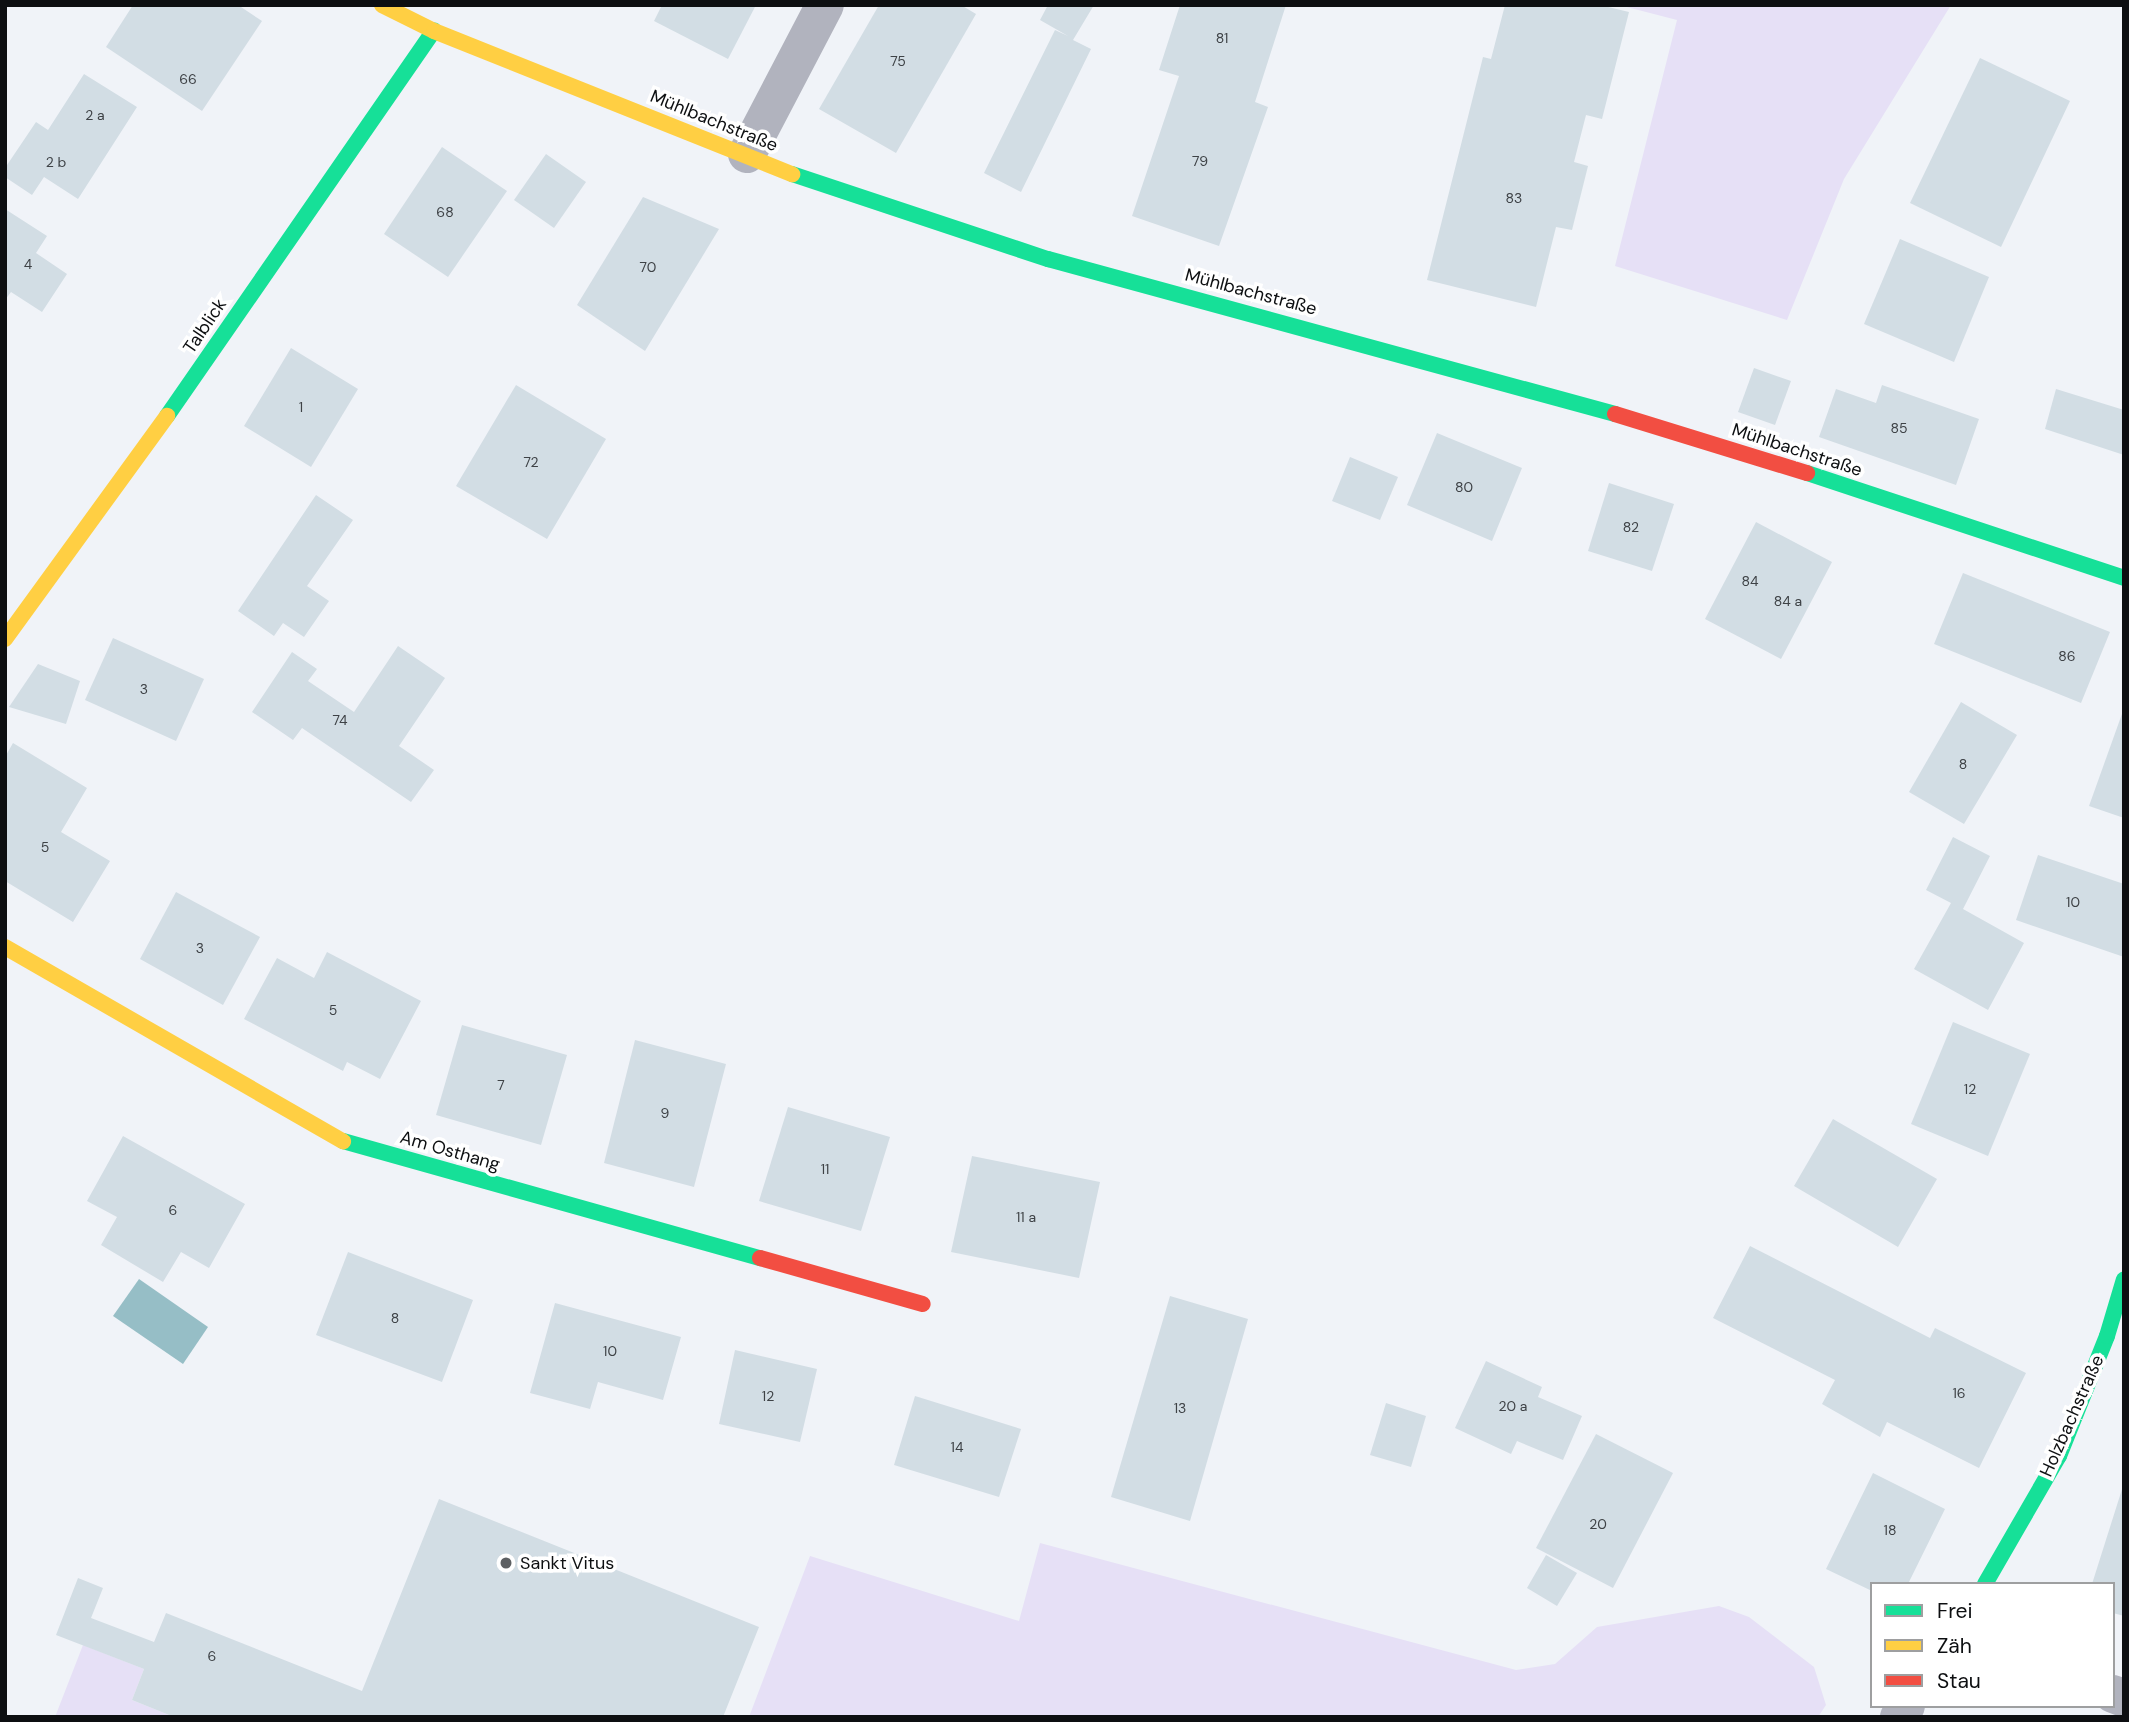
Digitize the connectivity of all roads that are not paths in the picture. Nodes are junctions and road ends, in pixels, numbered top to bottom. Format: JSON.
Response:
{"nodes":[{"id":1,"x":382,"y":5,"type":"edge"},
{"id":2,"x":825,"y":5,"type":"edge"},
{"id":3,"x":434,"y":32,"type":"junction"},
{"id":4,"x":747,"y":153,"type":"junction"},
{"id":5,"x":2124,"y":578,"type":"edge"},
{"id":6,"x":5,"y":639,"type":"edge"},
{"id":7,"x":5,"y":947,"type":"edge"},
{"id":8,"x":2124,"y":1279,"type":"edge"},
{"id":9,"x":923,"y":1304,"type":"dead end"},
{"id":10,"x":1986,"y":1582,"type":"edge"}],
"edges":[{"from":1,"to":3,"type":"street","name":"Mühlbachstraße"},
{"from":2,"to":4,"type":"street"},
{"from":3,"to":4,"type":"street","name":"Mühlbachstraße"},
{"from":3,"to":6,"type":"street","name":"Talblick"},
{"from":4,"to":5,"type":"street","name":"Mühlbachstraße"},
{"from":7,"to":9,"type":"street","name":"Am Osthang"},
{"from":8,"to":10,"type":"street","name":"Holzbachstraße"}]}
